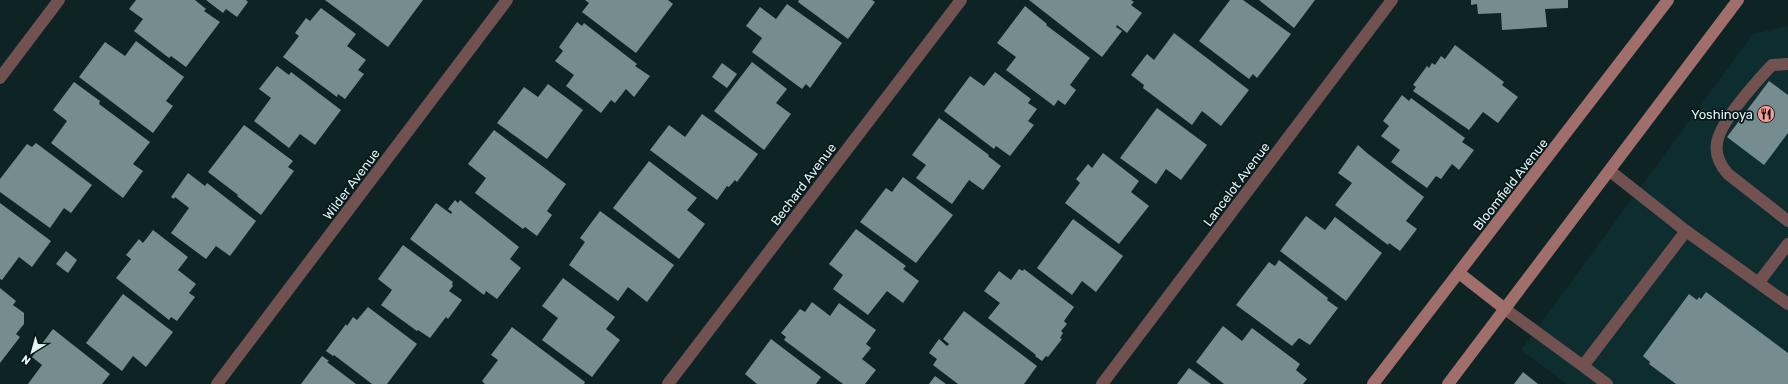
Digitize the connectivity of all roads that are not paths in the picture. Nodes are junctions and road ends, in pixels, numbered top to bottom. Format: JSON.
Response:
{"nodes":[{"id":1,"x":59,"y":0,"type":"edge"},
{"id":2,"x":507,"y":0,"type":"edge"},
{"id":3,"x":960,"y":0,"type":"edge"},
{"id":4,"x":1392,"y":0,"type":"edge"},
{"id":5,"x":1668,"y":0,"type":"edge"},
{"id":6,"x":1738,"y":0,"type":"edge"},
{"id":7,"x":1788,"y":64,"type":"edge"},
{"id":8,"x":0,"y":78,"type":"edge"},
{"id":9,"x":1610,"y":171,"type":"junction"},
{"id":10,"x":1788,"y":221,"type":"edge"},
{"id":11,"x":1686,"y":231,"type":"junction"},
{"id":12,"x":1788,"y":244,"type":"edge"},
{"id":13,"x":1459,"y":273,"type":"junction"},
{"id":14,"x":1759,"y":282,"type":"junction"},
{"id":15,"x":1788,"y":304,"type":"edge"},
{"id":16,"x":1505,"y":308,"type":"junction"},
{"id":17,"x":1583,"y":366,"type":"junction"},
{"id":18,"x":216,"y":384,"type":"edge"},
{"id":19,"x":668,"y":384,"type":"edge"},
{"id":20,"x":1102,"y":384,"type":"edge"},
{"id":21,"x":1373,"y":384,"type":"edge"},
{"id":22,"x":1448,"y":384,"type":"edge"},
{"id":23,"x":1607,"y":384,"type":"edge"}],
"edges":[{"from":1,"to":8,"type":"street"},
{"from":2,"to":18,"type":"street","name":"Wilder Avenue"},
{"from":3,"to":19,"type":"street","name":"Bechard Avenue"},
{"from":4,"to":20,"type":"street","name":"Lancelot Avenue"},
{"from":5,"to":13,"type":"main road","name":"Bloomfield Avenue"},
{"from":6,"to":9,"type":"main road"},
{"from":7,"to":10,"type":"street"},
{"from":9,"to":11,"type":"street"},
{"from":9,"to":16,"type":"main road"},
{"from":11,"to":14,"type":"street"},
{"from":11,"to":17,"type":"street"},
{"from":12,"to":14,"type":"street"},
{"from":13,"to":16,"type":"main road"},
{"from":13,"to":21,"type":"main road","name":"Bloomfield Avenue"},
{"from":14,"to":15,"type":"street"},
{"from":16,"to":17,"type":"street"},
{"from":16,"to":22,"type":"main road"},
{"from":17,"to":23,"type":"street"}]}
